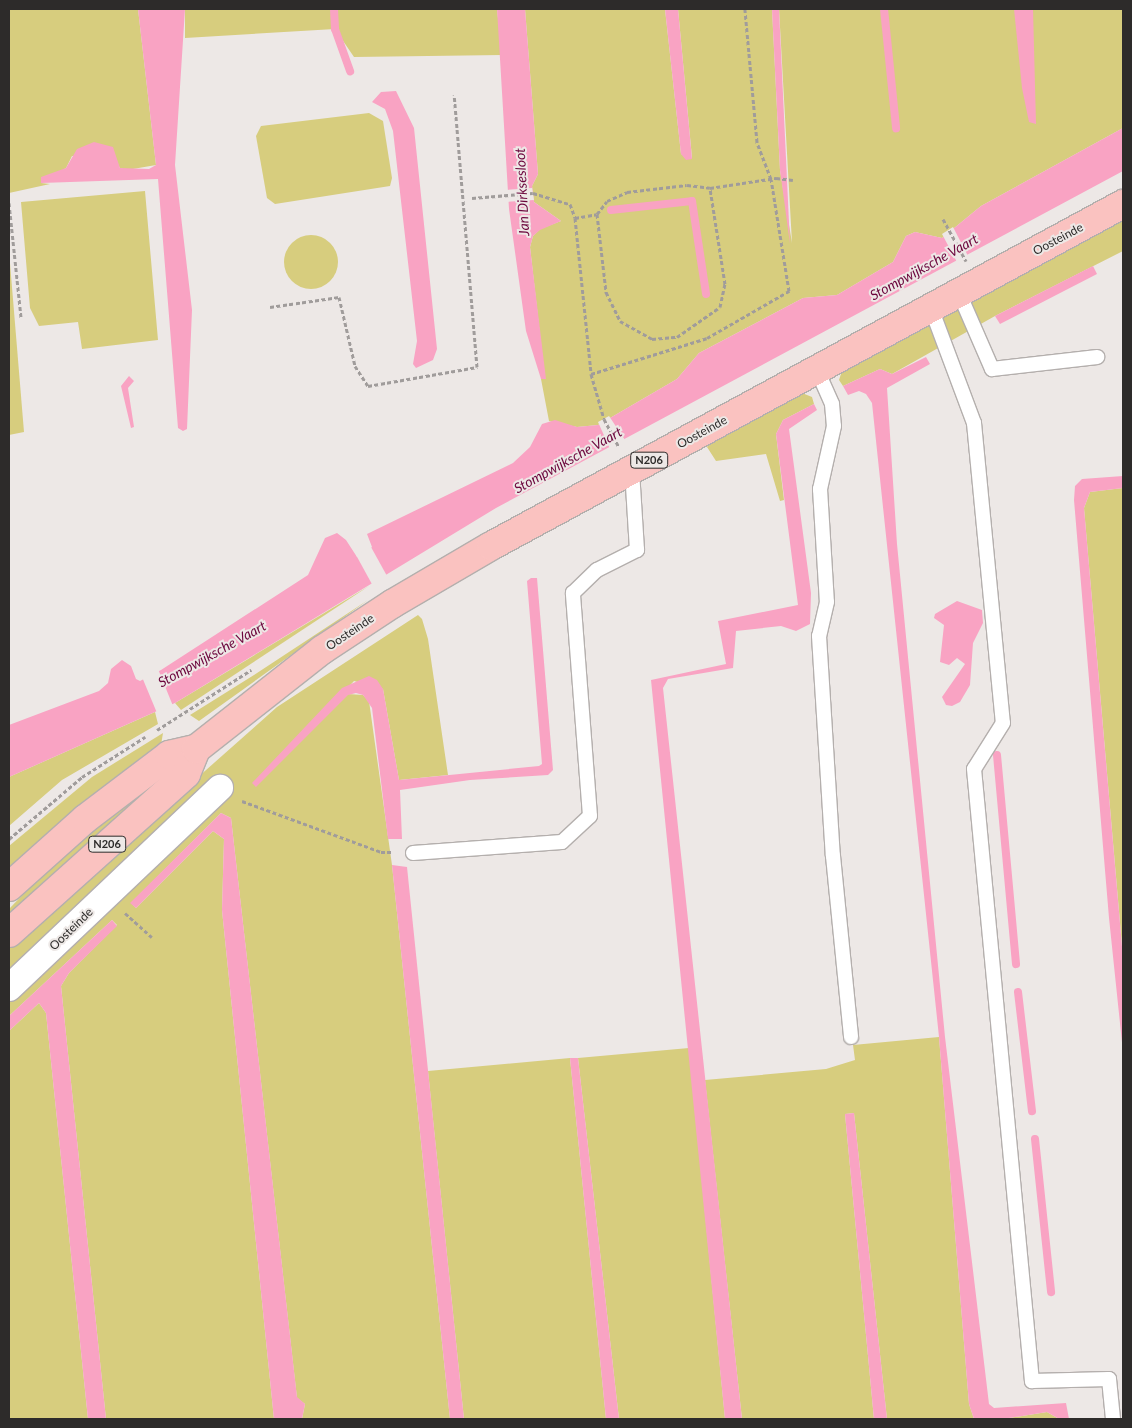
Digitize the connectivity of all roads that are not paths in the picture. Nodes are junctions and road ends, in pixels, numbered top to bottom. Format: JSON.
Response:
{"nodes":[{"id":1,"x":1123,"y":204,"type":"edge"},
{"id":2,"x":959,"y":293,"type":"junction"},
{"id":3,"x":931,"y":308,"type":"junction"},
{"id":4,"x":1097,"y":357,"type":"dead end"},
{"id":5,"x":817,"y":370,"type":"junction"},
{"id":6,"x":626,"y":460,"type":"junction"},
{"id":7,"x":196,"y":749,"type":"junction"},
{"id":8,"x":220,"y":788,"type":"dead end"},
{"id":9,"x":413,"y":853,"type":"road end"},
{"id":10,"x":9,"y":887,"type":"edge"},
{"id":11,"x":9,"y":933,"type":"edge"},
{"id":12,"x":9,"y":988,"type":"edge"},
{"id":13,"x":851,"y":1036,"type":"dead end"},
{"id":14,"x":1113,"y":1419,"type":"edge"}],
"edges":[{"from":1,"to":2,"type":"main road","name":"Oosteinde","number":"N206"},
{"from":2,"to":3,"type":"main road","name":"Oosteinde","number":"N206"},
{"from":2,"to":4,"type":"lane"},
{"from":3,"to":5,"type":"main road","name":"Oosteinde","number":"N206"},
{"from":3,"to":14,"type":"lane"},
{"from":5,"to":6,"type":"main road","name":"Oosteinde","number":"N206"},
{"from":5,"to":13,"type":"lane"},
{"from":6,"to":7,"type":"main road","name":"Oosteinde","number":"N206"},
{"from":6,"to":9,"type":"lane"},
{"from":7,"to":10,"type":"main road","name":"Oosteinde","number":"N206"},
{"from":7,"to":11,"type":"main road","number":"N206"},
{"from":8,"to":12,"type":"street","name":"Oosteinde"}]}
